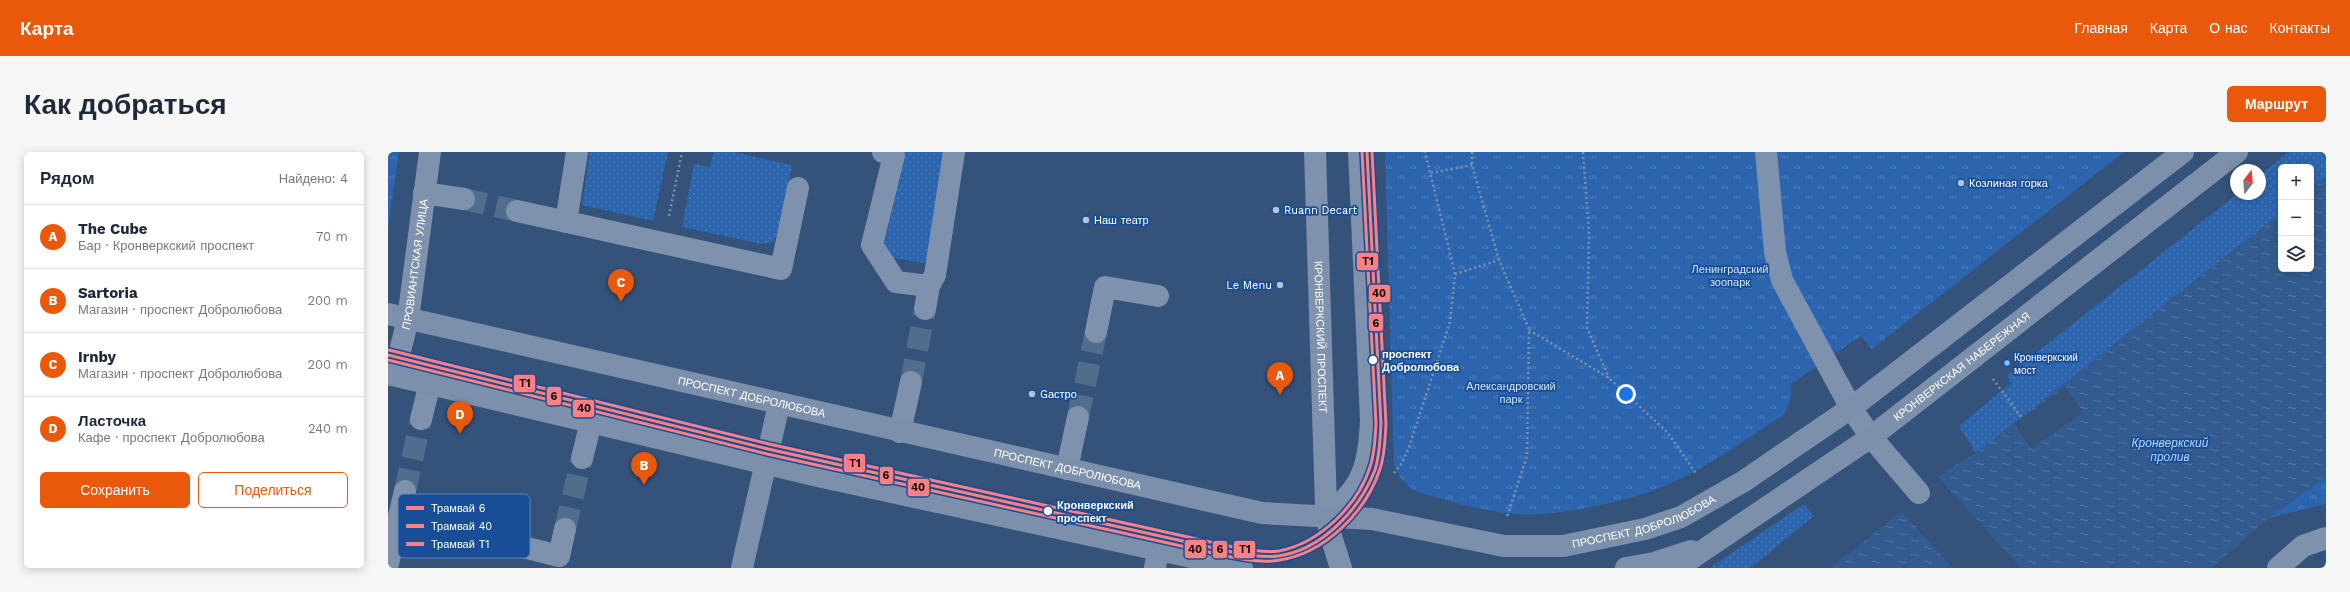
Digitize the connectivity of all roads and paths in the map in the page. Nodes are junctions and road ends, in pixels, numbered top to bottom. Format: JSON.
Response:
{"nodes":[{"id":1,"x":430,"y":152,"type":"edge"},
{"id":2,"x":577,"y":152,"type":"edge"},
{"id":3,"x":682,"y":152,"type":"edge"},
{"id":4,"x":883,"y":152,"type":"edge"},
{"id":5,"x":954,"y":152,"type":"edge"},
{"id":6,"x":1315,"y":152,"type":"edge"},
{"id":7,"x":1359,"y":152,"type":"edge"},
{"id":8,"x":1425,"y":152,"type":"edge"},
{"id":9,"x":1472,"y":152,"type":"edge"},
{"id":10,"x":1583,"y":152,"type":"edge"},
{"id":11,"x":1766,"y":152,"type":"edge"},
{"id":12,"x":2183,"y":152,"type":"edge"},
{"id":13,"x":2237,"y":152,"type":"edge"},
{"id":14,"x":1472,"y":165,"type":"junction"},
{"id":15,"x":1431,"y":174,"type":"junction"},
{"id":16,"x":798,"y":188,"type":"dead end"},
{"id":17,"x":424,"y":193,"type":"junction"},
{"id":18,"x":464,"y":199,"type":"tunnel mouth"},
{"id":19,"x":517,"y":210,"type":"tunnel mouth"},
{"id":20,"x":566,"y":222,"type":"junction"},
{"id":21,"x":663,"y":244,"type":"junction"},
{"id":22,"x":1499,"y":260,"type":"junction"},
{"id":23,"x":1455,"y":274,"type":"junction"},
{"id":24,"x":929,"y":286,"type":"junction"},
{"id":25,"x":1158,"y":296,"type":"dead end"},
{"id":26,"x":925,"y":309,"type":"tunnel mouth"},
{"id":27,"x":398,"y":317,"type":"edge"},
{"id":28,"x":1529,"y":329,"type":"junction"},
{"id":29,"x":1096,"y":332,"type":"tunnel mouth"},
{"id":30,"x":391,"y":374,"type":"edge"},
{"id":31,"x":1609,"y":378,"type":"junction"},
{"id":32,"x":1993,"y":378,"type":"dead end"},
{"id":33,"x":911,"y":382,"type":"tunnel mouth"},
{"id":34,"x":430,"y":383,"type":"junction"},
{"id":35,"x":778,"y":404,"type":"junction"},
{"id":36,"x":1851,"y":408,"type":"junction"},
{"id":37,"x":1078,"y":417,"type":"tunnel mouth"},
{"id":38,"x":2022,"y":418,"type":"dead end"},
{"id":39,"x":421,"y":419,"type":"tunnel mouth"},
{"id":40,"x":591,"y":422,"type":"junction"},
{"id":41,"x":900,"y":432,"type":"junction"},
{"id":42,"x":1872,"y":437,"type":"junction"},
{"id":43,"x":582,"y":458,"type":"tunnel mouth"},
{"id":44,"x":765,"y":463,"type":"junction"},
{"id":45,"x":1067,"y":469,"type":"junction"},
{"id":46,"x":1390,"y":476,"type":"dead end"},
{"id":47,"x":1699,"y":478,"type":"dead end"},
{"id":48,"x":405,"y":491,"type":"tunnel mouth"},
{"id":49,"x":1919,"y":493,"type":"dead end"},
{"id":50,"x":404,"y":494,"type":"edge"},
{"id":51,"x":1327,"y":516,"type":"junction"},
{"id":52,"x":398,"y":520,"type":"edge"},
{"id":53,"x":1506,"y":520,"type":"dead end"},
{"id":54,"x":565,"y":529,"type":"tunnel mouth"},
{"id":55,"x":2326,"y":538,"type":"edge"},
{"id":56,"x":1712,"y":545,"type":"junction"},
{"id":57,"x":530,"y":549,"type":"edge"},
{"id":58,"x":1156,"y":560,"type":"edge"},
{"id":59,"x":388,"y":564,"type":"edge"},
{"id":60,"x":742,"y":568,"type":"edge"},
{"id":61,"x":1242,"y":568,"type":"edge"},
{"id":62,"x":1341,"y":568,"type":"edge"},
{"id":63,"x":1626,"y":568,"type":"edge"},
{"id":64,"x":1677,"y":568,"type":"edge"},
{"id":65,"x":2278,"y":568,"type":"edge"}],
"edges":[{"from":1,"to":17,"type":"street","name":"ПРОВИАНТСКАЯ УЛИЦА"},
{"from":2,"to":20,"type":"street"},
{"from":3,"to":21,"type":"path"},
{"from":4,"to":24,"type":"street"},
{"from":5,"to":24,"type":"street"},
{"from":6,"to":51,"type":"street","name":"КРОНВЕРКСКИЙ ПРОСПЕКТ"},
{"from":7,"to":51,"type":"street"},
{"from":8,"to":15,"type":"path"},
{"from":9,"to":14,"type":"path"},
{"from":10,"to":31,"type":"path"},
{"from":11,"to":36,"type":"street"},
{"from":12,"to":36,"type":"main road"},
{"from":13,"to":42,"type":"main road","name":"КРОНВЕРКСКАЯ НАБЕРЕЖНАЯ"},
{"from":14,"to":15,"type":"path"},
{"from":14,"to":22,"type":"path"},
{"from":15,"to":23,"type":"path"},
{"from":16,"to":21,"type":"street"},
{"from":17,"to":18,"type":"street"},
{"from":17,"to":27,"type":"street","name":"ПРОВИАНТСКАЯ УЛИЦА"},
{"from":19,"to":20,"type":"street"},
{"from":20,"to":21,"type":"street"},
{"from":22,"to":23,"type":"path"},
{"from":22,"to":28,"type":"path"},
{"from":23,"to":46,"type":"path"},
{"from":24,"to":26,"type":"street"},
{"from":25,"to":29,"type":"street"},
{"from":27,"to":30,"type":"street","name":"ПРОВИАНТСКАЯ УЛИЦА"},
{"from":27,"to":35,"type":"main road","name":"ПРОСПЕКТ ДОБРОЛЮБОВА"},
{"from":28,"to":31,"type":"path"},
{"from":28,"to":53,"type":"path"},
{"from":30,"to":34,"type":"main road"},
{"from":31,"to":47,"type":"path"},
{"from":32,"to":38,"type":"path"},
{"from":33,"to":41,"type":"street"},
{"from":34,"to":39,"type":"street"},
{"from":34,"to":40,"type":"main road"},
{"from":35,"to":41,"type":"main road","name":"ПРОСПЕКТ ДОБРОЛЮБОВА"},
{"from":35,"to":44,"type":"main road"},
{"from":36,"to":42,"type":"street"},
{"from":36,"to":51,"type":"main road","name":"ПРОСПЕКТ ДОБРОЛЮБОВА"},
{"from":37,"to":45,"type":"street"},
{"from":40,"to":43,"type":"street"},
{"from":40,"to":44,"type":"main road"},
{"from":41,"to":45,"type":"main road","name":"ПРОСПЕКТ ДОБРОЛЮБОВА"},
{"from":42,"to":49,"type":"street"},
{"from":42,"to":56,"type":"main road","name":"КРОНВЕРКСКАЯ НАБЕРЕЖНАЯ"},
{"from":44,"to":58,"type":"main road"},
{"from":44,"to":60,"type":"main road"},
{"from":45,"to":51,"type":"main road","name":"ПРОСПЕКТ ДОБРОЛЮБОВА"},
{"from":48,"to":50,"type":"street"},
{"from":51,"to":62,"type":"street","name":"КРОНВЕРКСКИЙ ПРОСПЕКТ"},
{"from":52,"to":59,"type":"street"},
{"from":54,"to":57,"type":"street"},
{"from":55,"to":65,"type":"street"},
{"from":56,"to":63,"type":"main road"},
{"from":56,"to":64,"type":"main road","name":"КРОНВЕРКСКАЯ НАБЕРЕЖНАЯ"},
{"from":58,"to":61,"type":"main road"}]}
